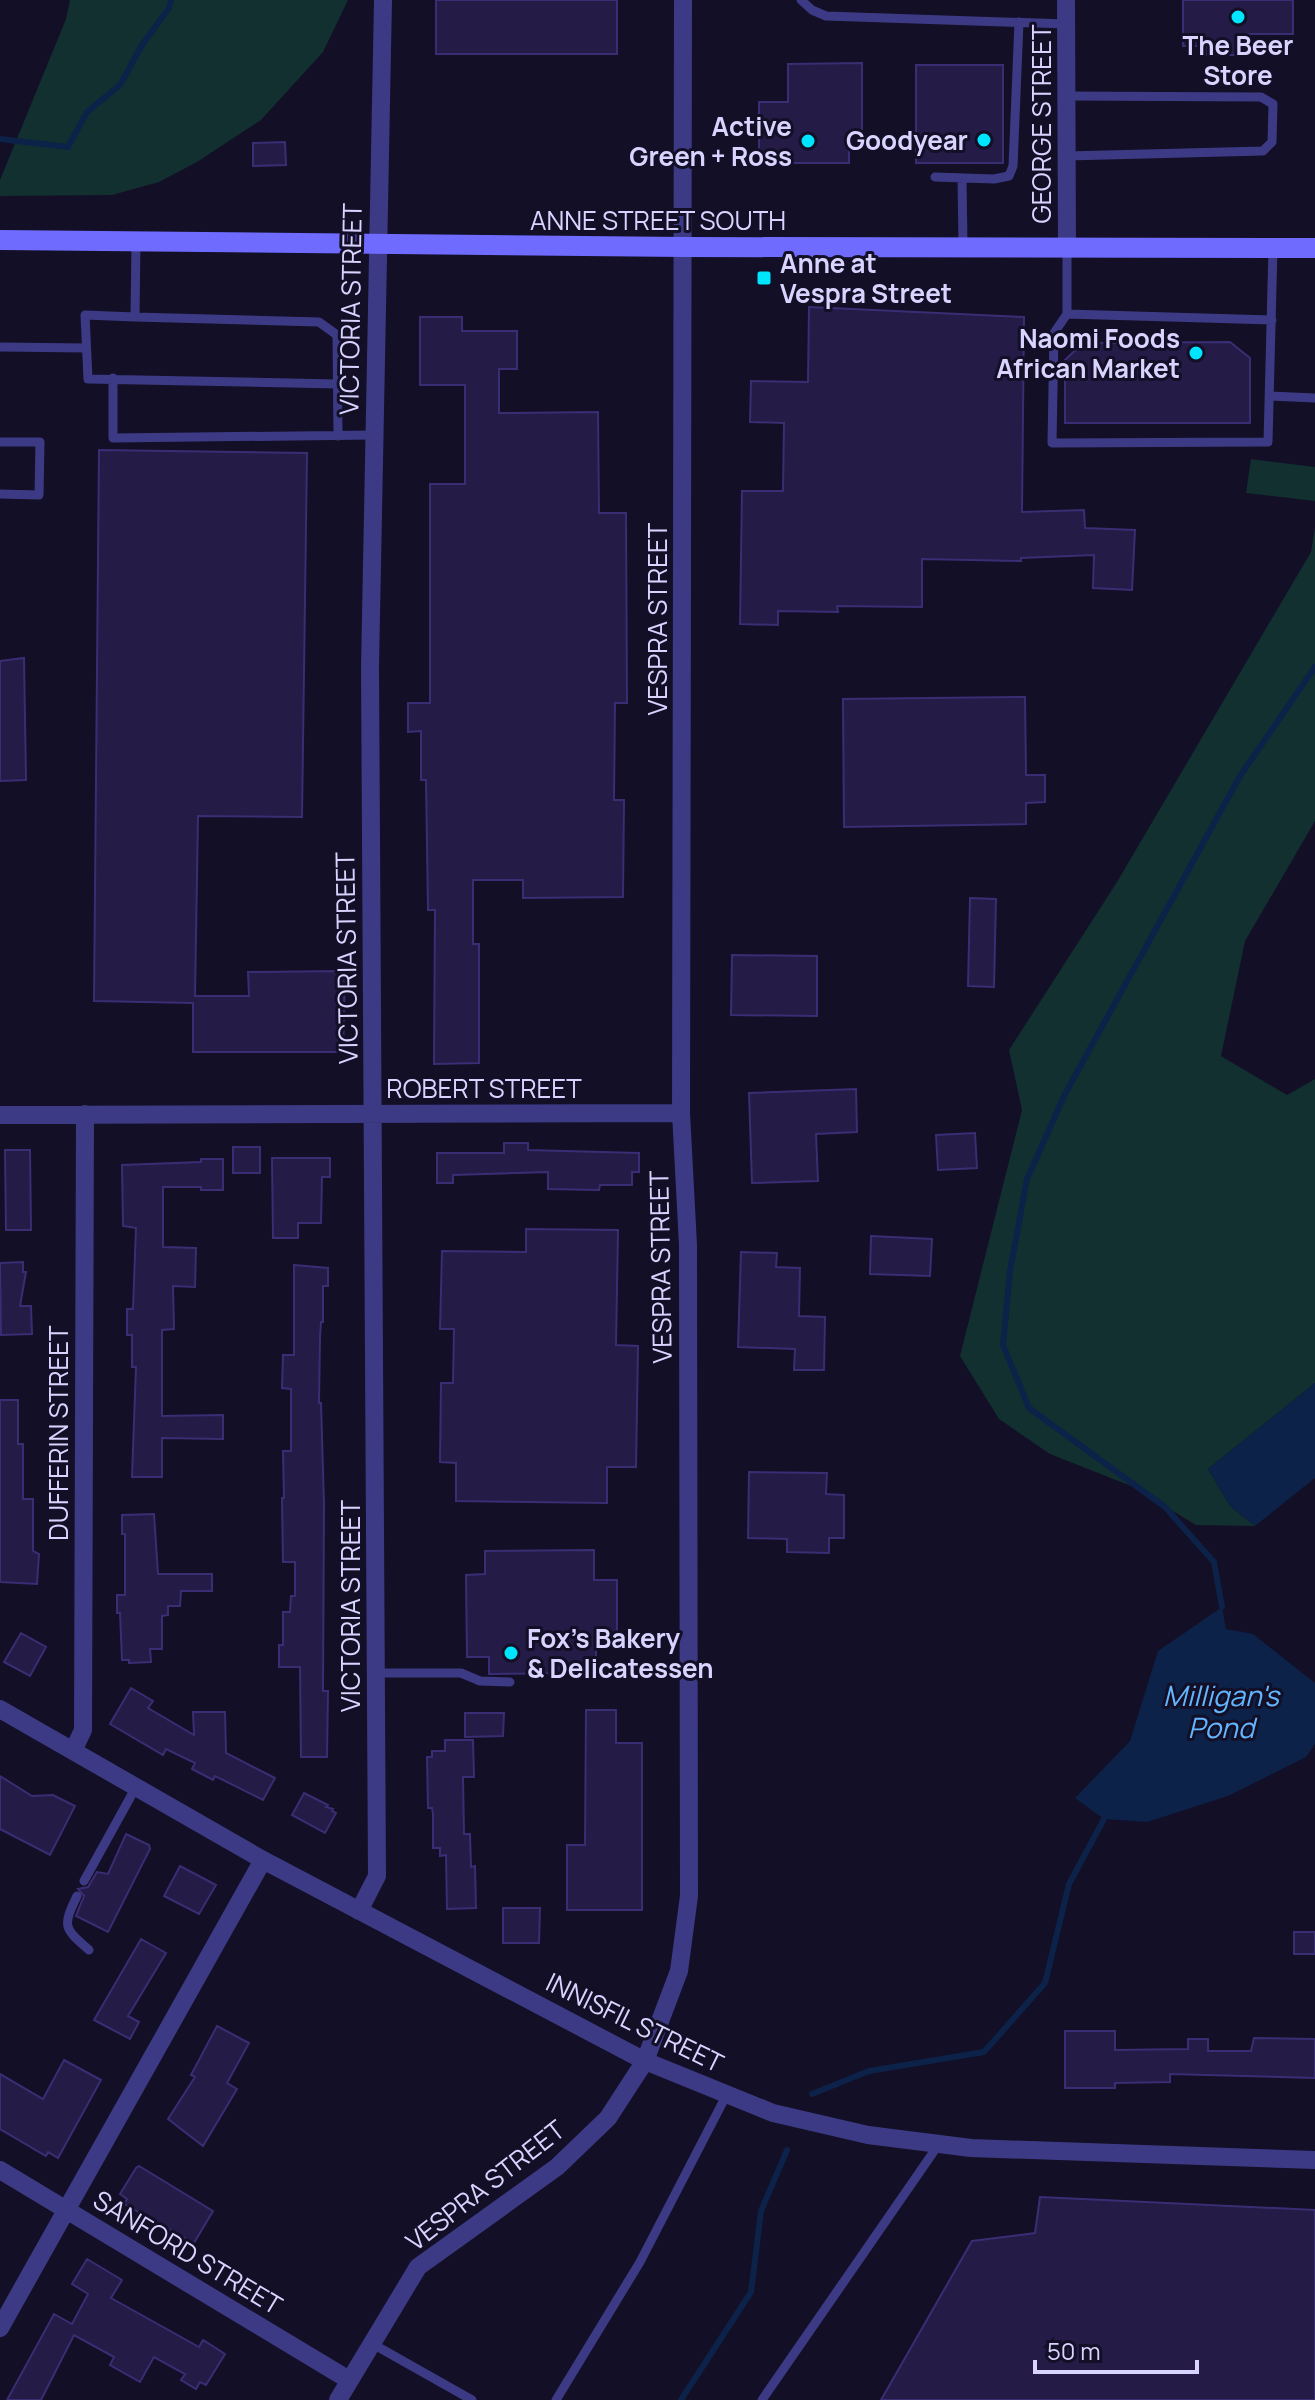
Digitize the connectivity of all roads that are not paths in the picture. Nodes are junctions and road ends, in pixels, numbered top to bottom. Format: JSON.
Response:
{"nodes":[{"id":1,"x":383,"y":0,"type":"edge"},
{"id":2,"x":683,"y":0,"type":"edge"},
{"id":3,"x":801,"y":0,"type":"edge"},
{"id":4,"x":1066,"y":0,"type":"edge"},
{"id":5,"x":1019,"y":22,"type":"junction"},
{"id":6,"x":1066,"y":24,"type":"junction"},
{"id":7,"x":1067,"y":96,"type":"junction"},
{"id":8,"x":1067,"y":156,"type":"junction"},
{"id":9,"x":935,"y":177,"type":"dead end"},
{"id":10,"x":962,"y":178,"type":"junction"},
{"id":11,"x":0,"y":240,"type":"edge"},
{"id":12,"x":136,"y":241,"type":"junction"},
{"id":13,"x":377,"y":242,"type":"junction"},
{"id":14,"x":963,"y":246,"type":"junction"},
{"id":15,"x":684,"y":247,"type":"junction"},
{"id":16,"x":1067,"y":247,"type":"junction"},
{"id":17,"x":1273,"y":248,"type":"junction"},
{"id":18,"x":1315,"y":248,"type":"edge"},
{"id":19,"x":1067,"y":314,"type":"junction"},
{"id":20,"x":135,"y":317,"type":"junction"},
{"id":21,"x":1272,"y":320,"type":"junction"},
{"id":22,"x":0,"y":347,"type":"edge"},
{"id":23,"x":86,"y":348,"type":"junction"},
{"id":24,"x":113,"y":378,"type":"junction"},
{"id":25,"x":337,"y":384,"type":"junction"},
{"id":26,"x":1270,"y":396,"type":"junction"},
{"id":27,"x":1315,"y":398,"type":"edge"},
{"id":28,"x":374,"y":435,"type":"junction"},
{"id":29,"x":338,"y":436,"type":"junction"},
{"id":30,"x":0,"y":442,"type":"edge"},
{"id":31,"x":0,"y":494,"type":"edge"},
{"id":32,"x":681,"y":1113,"type":"junction"},
{"id":33,"x":85,"y":1114,"type":"junction"},
{"id":34,"x":0,"y":1115,"type":"edge"},
{"id":35,"x":374,"y":1115,"type":"junction"},
{"id":36,"x":376,"y":1673,"type":"junction"},
{"id":37,"x":510,"y":1682,"type":"dead end"},
{"id":38,"x":0,"y":1709,"type":"edge"},
{"id":39,"x":73,"y":1751,"type":"junction"},
{"id":40,"x":136,"y":1787,"type":"junction"},
{"id":41,"x":263,"y":1860,"type":"junction"},
{"id":42,"x":84,"y":1881,"type":"dead end"},
{"id":43,"x":77,"y":1896,"type":"dead end"},
{"id":44,"x":359,"y":1911,"type":"junction"},
{"id":45,"x":89,"y":1950,"type":"dead end"},
{"id":46,"x":645,"y":2061,"type":"junction"},
{"id":47,"x":727,"y":2094,"type":"junction"},
{"id":48,"x":939,"y":2144,"type":"junction"},
{"id":49,"x":1315,"y":2160,"type":"edge"},
{"id":50,"x":0,"y":2170,"type":"edge"},
{"id":51,"x":65,"y":2208,"type":"junction"},
{"id":52,"x":0,"y":2328,"type":"edge"},
{"id":53,"x":371,"y":2343,"type":"junction"},
{"id":54,"x":349,"y":2380,"type":"junction"},
{"id":55,"x":338,"y":2400,"type":"edge"},
{"id":56,"x":472,"y":2400,"type":"edge"},
{"id":57,"x":556,"y":2400,"type":"edge"},
{"id":58,"x":762,"y":2400,"type":"edge"}],
"edges":[{"from":1,"to":13,"type":"street","name":"VICTORIA STREET"},
{"from":2,"to":15,"type":"street","name":"VESPRA STREET"},
{"from":3,"to":5,"type":"lane"},
{"from":4,"to":6,"type":"street","name":"GEORGE STREET"},
{"from":5,"to":6,"type":"lane"},
{"from":5,"to":10,"type":"lane"},
{"from":6,"to":7,"type":"street","name":"GEORGE STREET"},
{"from":7,"to":8,"type":"street","name":"GEORGE STREET"},
{"from":7,"to":8,"type":"lane"},
{"from":8,"to":16,"type":"street","name":"GEORGE STREET"},
{"from":9,"to":10,"type":"lane"},
{"from":10,"to":14,"type":"lane"},
{"from":11,"to":12,"type":"street","name":"ANNE STREET SOUTH"},
{"from":12,"to":13,"type":"street","name":"ANNE STREET SOUTH"},
{"from":12,"to":20,"type":"lane"},
{"from":13,"to":15,"type":"street","name":"ANNE STREET SOUTH"},
{"from":13,"to":28,"type":"street","name":"VICTORIA STREET"},
{"from":14,"to":15,"type":"street","name":"ANNE STREET SOUTH"},
{"from":14,"to":16,"type":"street","name":"ANNE STREET SOUTH"},
{"from":15,"to":32,"type":"street","name":"VESPRA STREET"},
{"from":16,"to":17,"type":"street","name":"ANNE STREET SOUTH"},
{"from":16,"to":19,"type":"lane"},
{"from":17,"to":18,"type":"street","name":"ANNE STREET SOUTH"},
{"from":17,"to":21,"type":"lane"},
{"from":19,"to":21,"type":"lane"},
{"from":19,"to":26,"type":"lane"},
{"from":20,"to":23,"type":"lane"},
{"from":20,"to":25,"type":"lane"},
{"from":21,"to":26,"type":"lane"},
{"from":22,"to":23,"type":"lane"},
{"from":23,"to":24,"type":"lane"},
{"from":24,"to":25,"type":"lane"},
{"from":24,"to":29,"type":"lane"},
{"from":25,"to":29,"type":"lane"},
{"from":26,"to":27,"type":"lane"},
{"from":28,"to":29,"type":"lane"},
{"from":28,"to":35,"type":"street","name":"VICTORIA STREET"},
{"from":30,"to":31,"type":"lane"},
{"from":32,"to":35,"type":"street","name":"ROBERT STREET"},
{"from":32,"to":46,"type":"street","name":"VESPRA STREET"},
{"from":33,"to":34,"type":"street","name":"ROBERT STREET"},
{"from":33,"to":35,"type":"street","name":"ROBERT STREET"},
{"from":33,"to":39,"type":"street","name":"DUFFERIN STREET"},
{"from":35,"to":36,"type":"street","name":"VICTORIA STREET"},
{"from":36,"to":37,"type":"lane"},
{"from":36,"to":44,"type":"street","name":"VICTORIA STREET"},
{"from":38,"to":39,"type":"street","name":"INNISFIL STREET"},
{"from":39,"to":40,"type":"street","name":"INNISFIL STREET"},
{"from":40,"to":41,"type":"street","name":"INNISFIL STREET"},
{"from":40,"to":42,"type":"lane"},
{"from":41,"to":44,"type":"street","name":"INNISFIL STREET"},
{"from":41,"to":51,"type":"street"},
{"from":43,"to":45,"type":"lane"},
{"from":44,"to":46,"type":"street","name":"INNISFIL STREET"},
{"from":46,"to":47,"type":"street","name":"INNISFIL STREET"},
{"from":46,"to":53,"type":"street","name":"VESPRA STREET"},
{"from":47,"to":48,"type":"street","name":"INNISFIL STREET"},
{"from":47,"to":57,"type":"lane"},
{"from":48,"to":49,"type":"street","name":"INNISFIL STREET"},
{"from":48,"to":58,"type":"lane"},
{"from":50,"to":51,"type":"street","name":"SANFORD STREET"},
{"from":51,"to":52,"type":"street"},
{"from":51,"to":54,"type":"street","name":"SANFORD STREET"},
{"from":53,"to":54,"type":"street","name":"VESPRA STREET"},
{"from":53,"to":56,"type":"lane"},
{"from":54,"to":55,"type":"street","name":"VESPRA STREET"}]}
